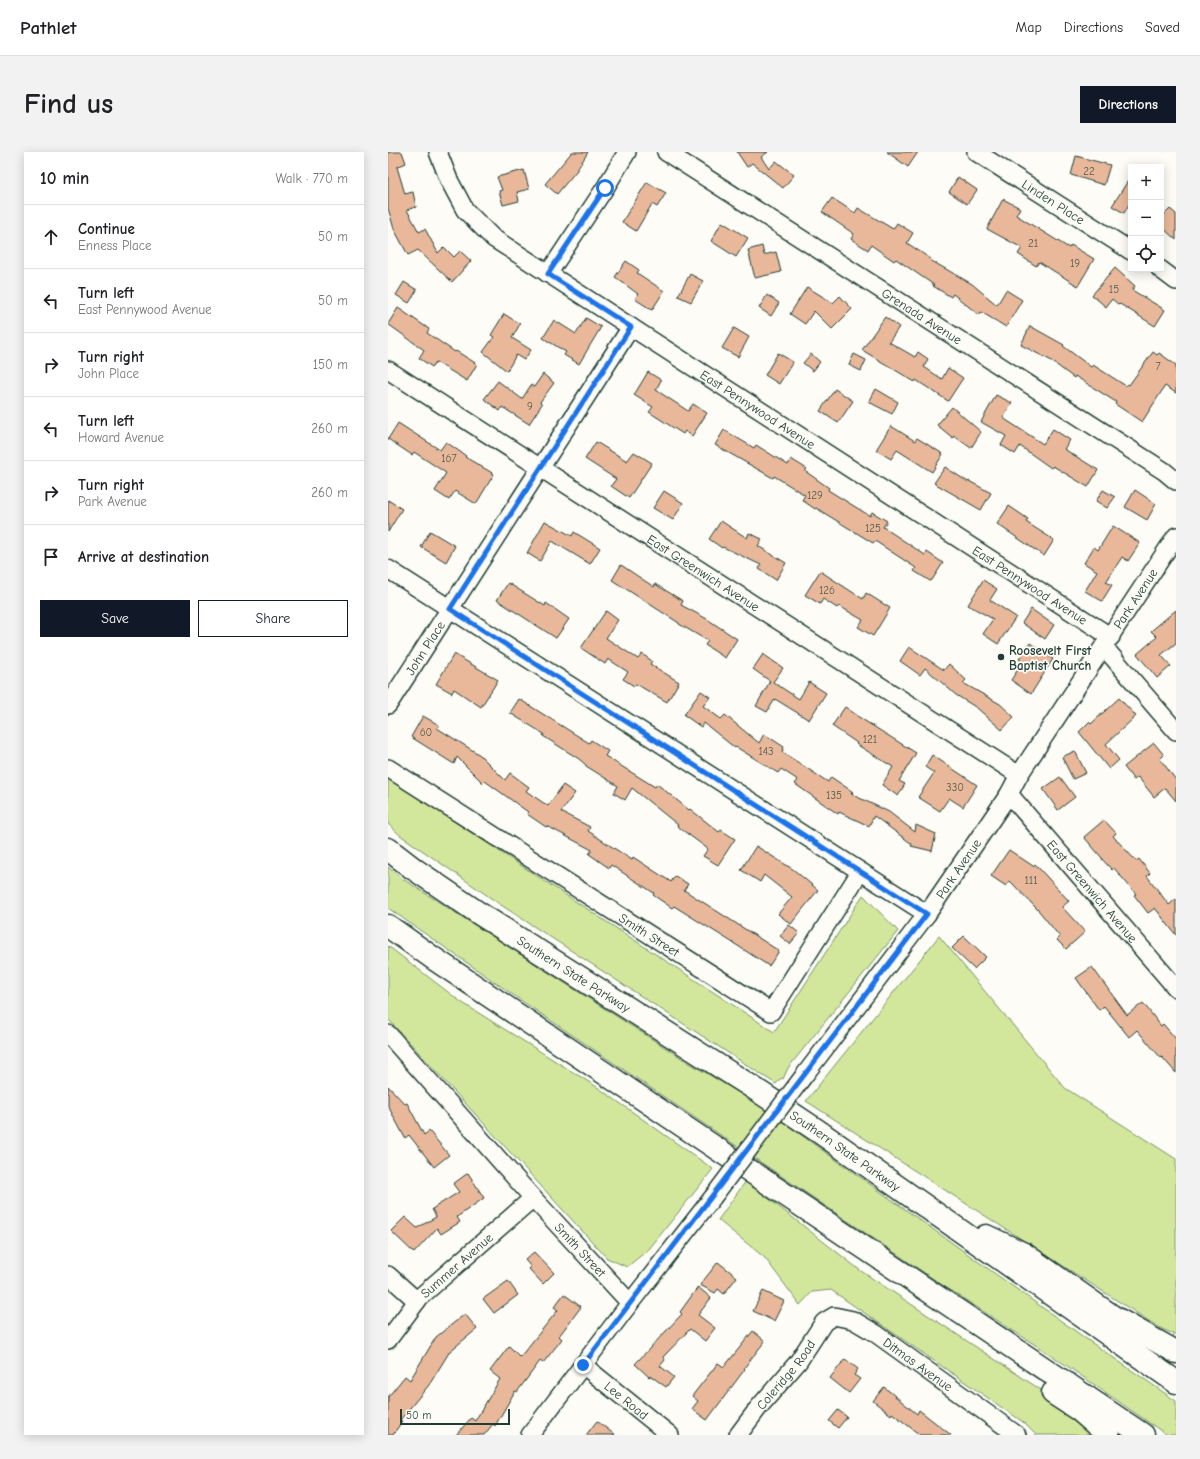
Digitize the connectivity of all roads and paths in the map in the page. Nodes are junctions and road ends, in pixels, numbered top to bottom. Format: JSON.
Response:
{"nodes":[{"id":1,"x":438,"y":152,"type":"edge"},
{"id":2,"x":628,"y":152,"type":"edge"},
{"id":3,"x":666,"y":152,"type":"edge"},
{"id":4,"x":976,"y":152,"type":"edge"},
{"id":5,"x":1128,"y":249,"type":"edge"},
{"id":6,"x":1164,"y":272,"type":"edge"},
{"id":7,"x":548,"y":274,"type":"junction"},
{"id":8,"x":1176,"y":280,"type":"edge"},
{"id":9,"x":631,"y":327,"type":"junction"},
{"id":10,"x":388,"y":370,"type":"edge"},
{"id":11,"x":540,"y":468,"type":"junction"},
{"id":12,"x":1176,"y":481,"type":"edge"},
{"id":13,"x":1176,"y":536,"type":"edge"},
{"id":14,"x":388,"y":569,"type":"edge"},
{"id":15,"x":450,"y":609,"type":"junction"},
{"id":16,"x":1107,"y":642,"type":"junction"},
{"id":17,"x":388,"y":706,"type":"edge"},
{"id":18,"x":1176,"y":731,"type":"edge"},
{"id":19,"x":388,"y":768,"type":"edge"},
{"id":20,"x":1019,"y":775,"type":"junction"},
{"id":21,"x":1009,"y":794,"type":"junction"},
{"id":22,"x":388,"y":849,"type":"edge"},
{"id":23,"x":860,"y":872,"type":"junction"},
{"id":24,"x":927,"y":914,"type":"junction"},
{"id":25,"x":388,"y":926,"type":"edge"},
{"id":26,"x":1176,"y":988,"type":"edge"},
{"id":27,"x":388,"y":1034,"type":"edge"},
{"id":28,"x":533,"y":1198,"type":"junction"},
{"id":29,"x":928,"y":1209,"type":"junction"},
{"id":30,"x":388,"y":1276,"type":"edge"},
{"id":31,"x":932,"y":1293,"type":"junction"},
{"id":32,"x":417,"y":1301,"type":"junction"},
{"id":33,"x":630,"y":1303,"type":"junction"},
{"id":34,"x":816,"y":1332,"type":"joint"},
{"id":35,"x":388,"y":1340,"type":"edge"},
{"id":36,"x":1176,"y":1352,"type":"edge"},
{"id":37,"x":583,"y":1365,"type":"junction"},
{"id":38,"x":1176,"y":1382,"type":"edge"},
{"id":39,"x":740,"y":1434,"type":"edge"},
{"id":40,"x":530,"y":1435,"type":"edge"},
{"id":41,"x":670,"y":1435,"type":"edge"},
{"id":42,"x":1018,"y":1435,"type":"edge"},
{"id":43,"x":1108,"y":1435,"type":"edge"},
{"id":44,"x":1143,"y":1435,"type":"edge"}],
"edges":[{"from":1,"to":7,"type":"street","name":"East Pennywood Avenue"},
{"from":2,"to":7,"type":"street"},
{"from":3,"to":12,"type":"street","name":"Grenada Avenue"},
{"from":4,"to":5,"type":"street","name":"Linden Place"},
{"from":6,"to":8,"type":"street"},
{"from":7,"to":9,"type":"street","name":"East Pennywood Avenue"},
{"from":9,"to":11,"type":"street","name":"John Place"},
{"from":9,"to":16,"type":"street","name":"East Pennywood Avenue"},
{"from":10,"to":11,"type":"street","name":"East Greenwich Avenue"},
{"from":11,"to":15,"type":"street","name":"John Place"},
{"from":11,"to":20,"type":"street","name":"East Greenwich Avenue"},
{"from":13,"to":16,"type":"street","name":"Park Avenue"},
{"from":14,"to":15,"type":"street"},
{"from":15,"to":17,"type":"street","name":"John Place"},
{"from":15,"to":23,"type":"street"},
{"from":16,"to":18,"type":"street","name":"East Pennywood Avenue"},
{"from":16,"to":20,"type":"street","name":"Park Avenue"},
{"from":19,"to":23,"type":"street","name":"Smith Street"},
{"from":20,"to":21,"type":"street","name":"Park Avenue"},
{"from":21,"to":24,"type":"street","name":"Park Avenue"},
{"from":21,"to":26,"type":"street","name":"East Greenwich Avenue"},
{"from":22,"to":29,"type":"highway","name":"Southern State Parkway"},
{"from":23,"to":24,"type":"street"},
{"from":24,"to":33,"type":"street","name":"Park Avenue","bridge":true},
{"from":25,"to":31,"type":"highway"},
{"from":27,"to":28,"type":"street","name":"Smith Street"},
{"from":28,"to":32,"type":"street","name":"Summer Avenue"},
{"from":28,"to":33,"type":"street","name":"Smith Street"},
{"from":29,"to":36,"type":"highway"},
{"from":29,"to":38,"type":"highway","name":"Southern State Parkway"},
{"from":30,"to":32,"type":"street"},
{"from":31,"to":43,"type":"highway"},
{"from":31,"to":44,"type":"highway"},
{"from":32,"to":35,"type":"street","name":"Summer Avenue"},
{"from":33,"to":37,"type":"street","name":"Park Avenue"},
{"from":34,"to":39,"type":"street","name":"Coleridge Road"},
{"from":34,"to":42,"type":"street","name":"Ditmas Avenue"},
{"from":37,"to":40,"type":"street","name":"Park Avenue"},
{"from":37,"to":41,"type":"street","name":"Lee Road"}]}
